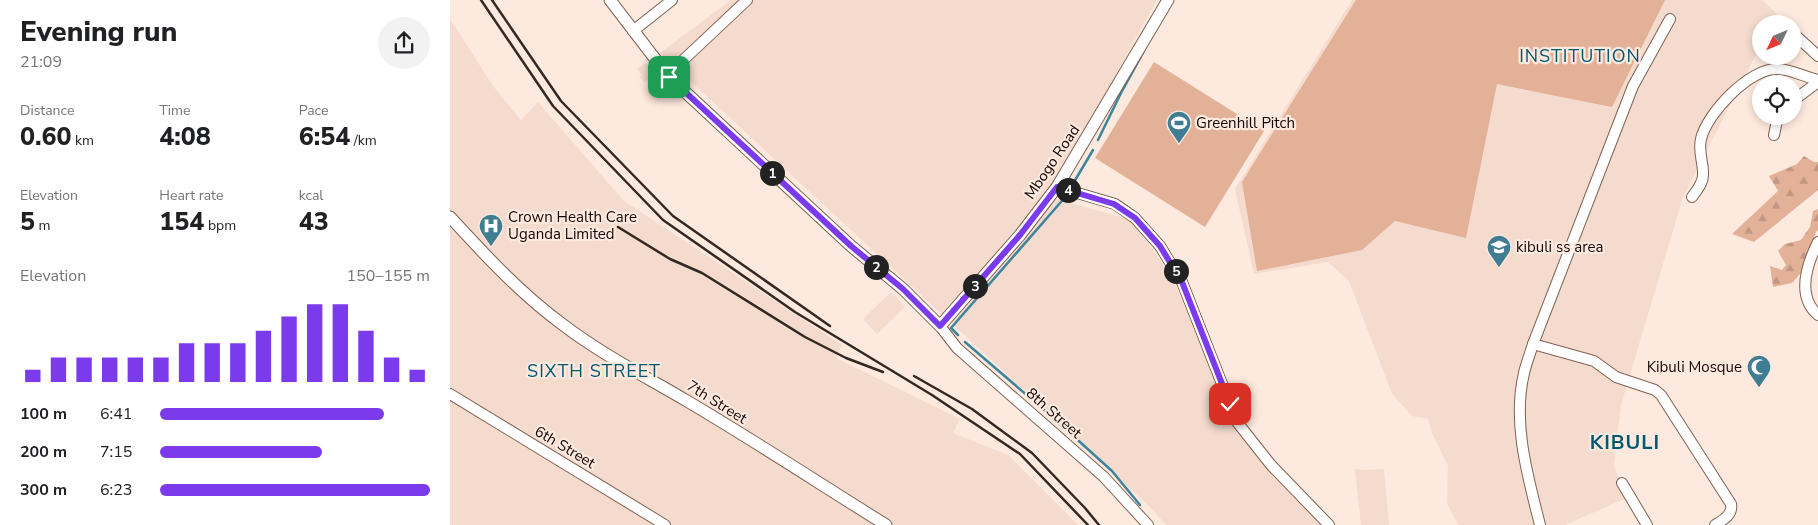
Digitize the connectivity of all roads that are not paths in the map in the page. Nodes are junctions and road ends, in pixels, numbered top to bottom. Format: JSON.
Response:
{"nodes":[{"id":1,"x":610,"y":0,"type":"edge"},
{"id":2,"x":672,"y":0,"type":"edge"},
{"id":3,"x":747,"y":0,"type":"edge"},
{"id":4,"x":1168,"y":0,"type":"edge"},
{"id":5,"x":1670,"y":19,"type":"dead end"},
{"id":6,"x":634,"y":31,"type":"junction"},
{"id":7,"x":1802,"y":41,"type":"edge"},
{"id":8,"x":1818,"y":56,"type":"edge"},
{"id":9,"x":669,"y":77,"type":"junction"},
{"id":10,"x":1818,"y":81,"type":"edge"},
{"id":11,"x":1802,"y":94,"type":"edge"},
{"id":12,"x":1776,"y":125,"type":"edge"},
{"id":13,"x":1774,"y":135,"type":"dead end"},
{"id":14,"x":1057,"y":187,"type":"junction"},
{"id":15,"x":1692,"y":197,"type":"dead end"},
{"id":16,"x":450,"y":217,"type":"edge"},
{"id":17,"x":1818,"y":242,"type":"edge"},
{"id":18,"x":1818,"y":315,"type":"edge"},
{"id":19,"x":940,"y":326,"type":"junction"},
{"id":20,"x":1533,"y":344,"type":"junction"},
{"id":21,"x":450,"y":394,"type":"edge"},
{"id":22,"x":1622,"y":483,"type":"dead end"},
{"id":23,"x":665,"y":525,"type":"edge"},
{"id":24,"x":886,"y":525,"type":"edge"},
{"id":25,"x":1148,"y":525,"type":"edge"},
{"id":26,"x":1329,"y":525,"type":"edge"},
{"id":27,"x":1540,"y":525,"type":"edge"},
{"id":28,"x":1647,"y":525,"type":"edge"},
{"id":29,"x":1715,"y":525,"type":"edge"}],
"edges":[{"from":1,"to":6,"type":"street"},
{"from":2,"to":6,"type":"street"},
{"from":3,"to":9,"type":"street"},
{"from":4,"to":14,"type":"street","name":"Mbogo Road"},
{"from":5,"to":20,"type":"street"},
{"from":6,"to":9,"type":"street"},
{"from":7,"to":8,"type":"street"},
{"from":9,"to":19,"type":"street"},
{"from":10,"to":11,"type":"street"},
{"from":10,"to":15,"type":"street"},
{"from":12,"to":13,"type":"street"},
{"from":14,"to":19,"type":"street","name":"Mbogo Road"},
{"from":14,"to":26,"type":"street"},
{"from":16,"to":24,"type":"street","name":"7th Street"},
{"from":17,"to":18,"type":"street"},
{"from":19,"to":25,"type":"street","name":"8th Street"},
{"from":20,"to":27,"type":"street"},
{"from":20,"to":29,"type":"street"},
{"from":21,"to":23,"type":"street","name":"6th Street"},
{"from":22,"to":28,"type":"street"}]}
